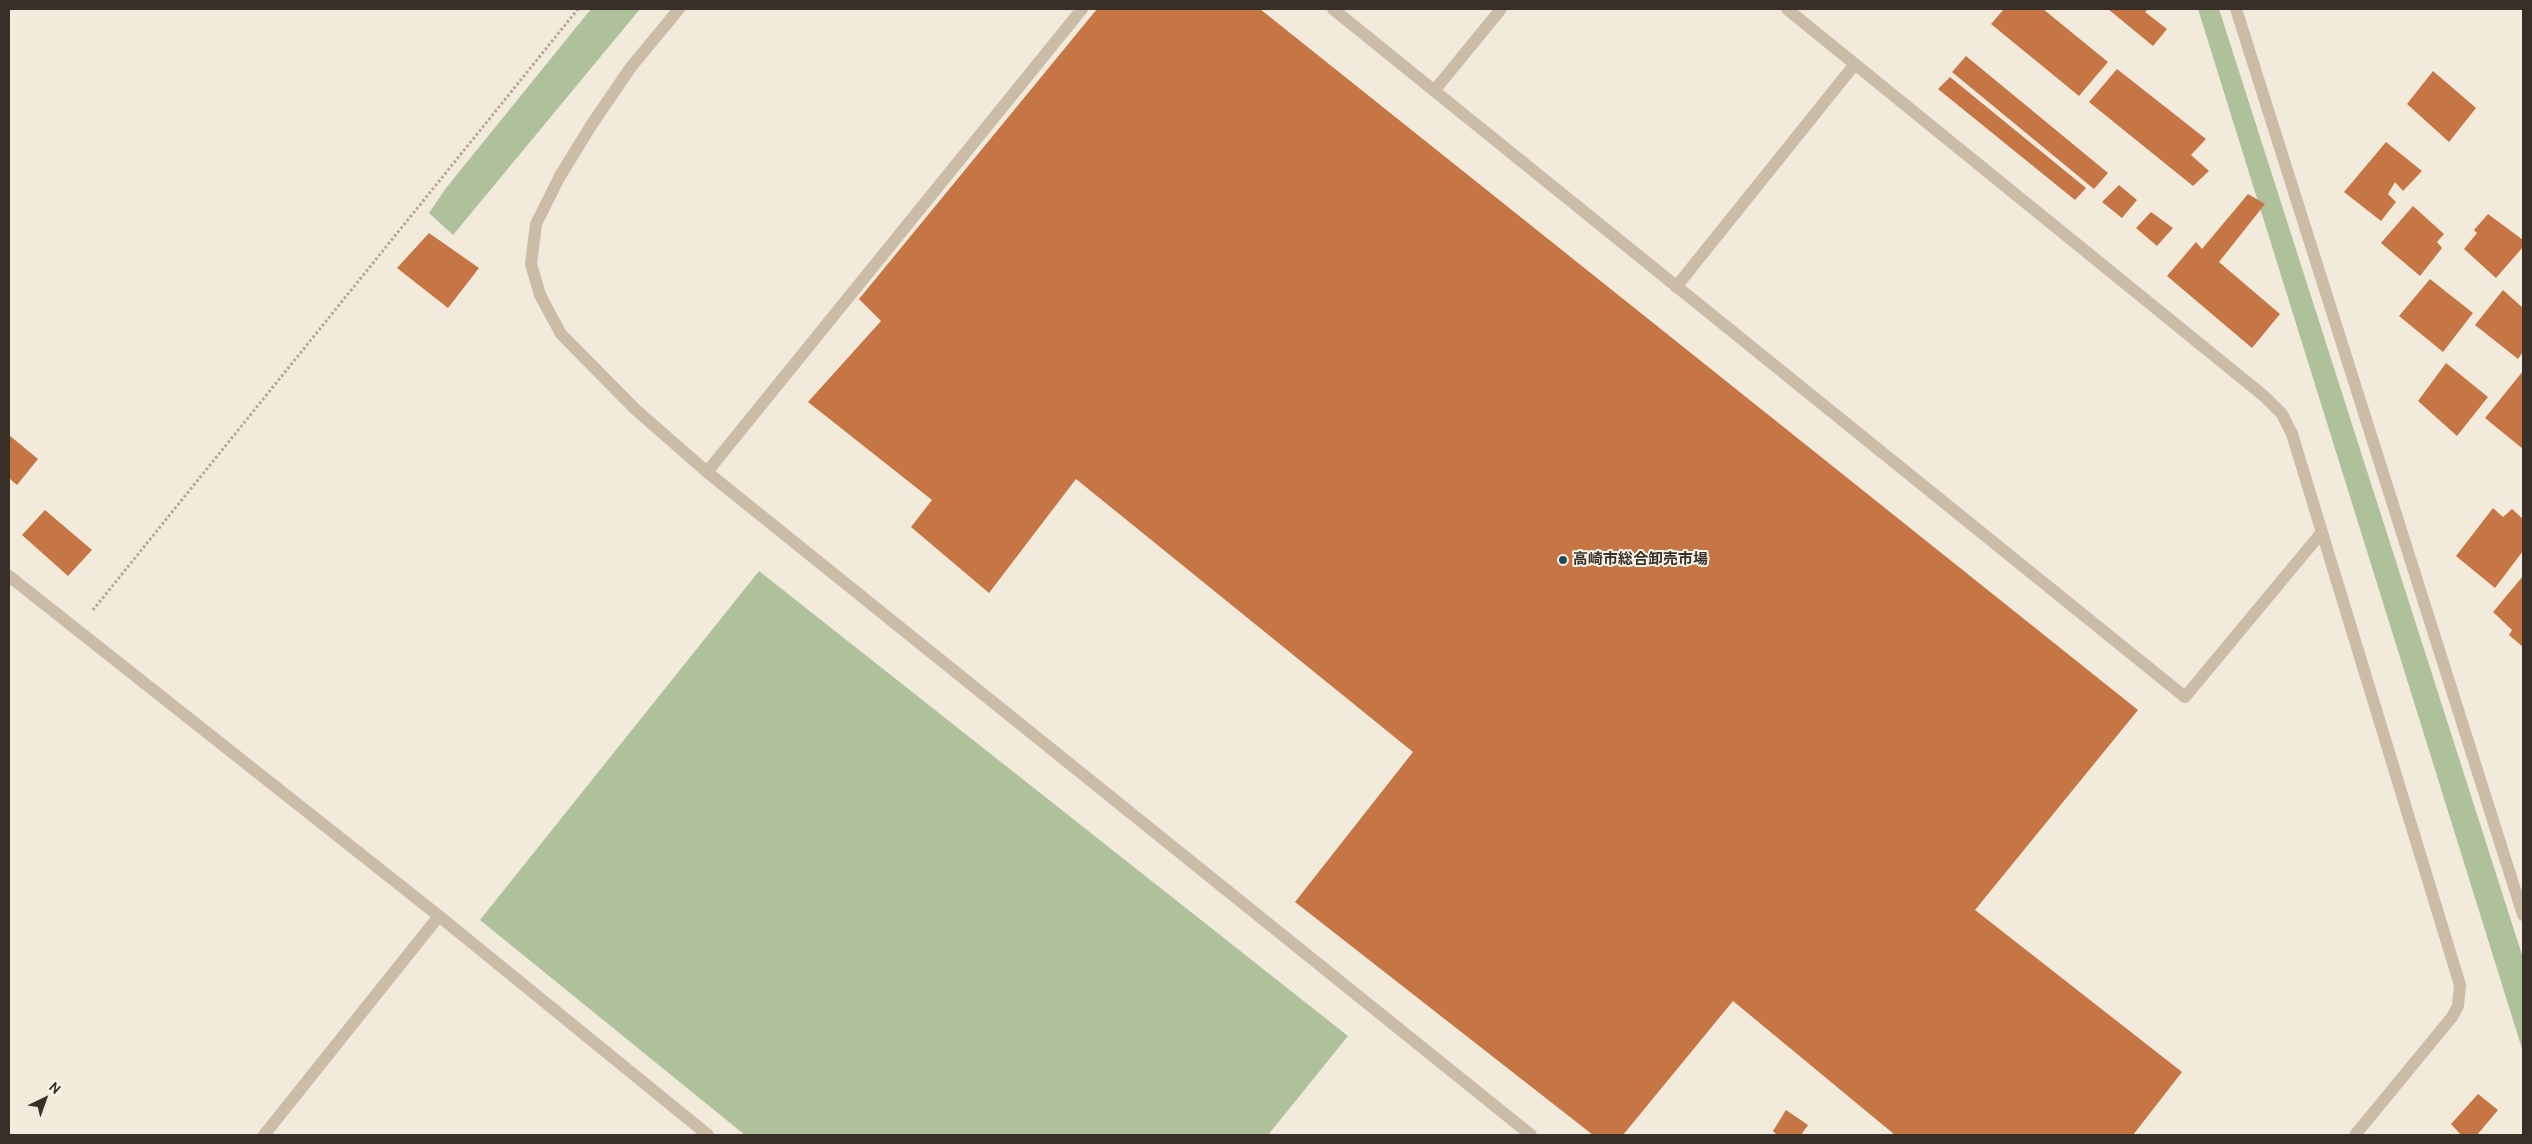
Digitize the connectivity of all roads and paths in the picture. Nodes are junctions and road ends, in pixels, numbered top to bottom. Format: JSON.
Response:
{"nodes":[{"id":1,"x":578,"y":9,"type":"edge"},
{"id":2,"x":679,"y":9,"type":"edge"},
{"id":3,"x":1082,"y":9,"type":"edge"},
{"id":4,"x":1333,"y":9,"type":"edge"},
{"id":5,"x":1501,"y":9,"type":"edge"},
{"id":6,"x":1787,"y":9,"type":"edge"},
{"id":7,"x":2236,"y":9,"type":"edge"},
{"id":8,"x":1855,"y":64,"type":"junction"},
{"id":9,"x":1434,"y":91,"type":"junction"},
{"id":10,"x":1676,"y":287,"type":"junction"},
{"id":11,"x":707,"y":472,"type":"junction"},
{"id":12,"x":2322,"y":532,"type":"junction"},
{"id":13,"x":9,"y":576,"type":"edge"},
{"id":14,"x":77,"y":630,"type":"junction"},
{"id":15,"x":2523,"y":915,"type":"edge"},
{"id":16,"x":439,"y":916,"type":"junction"},
{"id":17,"x":264,"y":1135,"type":"edge"},
{"id":18,"x":708,"y":1135,"type":"edge"},
{"id":19,"x":1531,"y":1135,"type":"edge"},
{"id":20,"x":2355,"y":1135,"type":"edge"}],
"edges":[{"from":1,"to":14,"type":"path"},
{"from":2,"to":11,"type":"street"},
{"from":3,"to":11,"type":"street"},
{"from":4,"to":9,"type":"street"},
{"from":5,"to":9,"type":"street"},
{"from":6,"to":8,"type":"street"},
{"from":7,"to":15,"type":"street"},
{"from":8,"to":10,"type":"street"},
{"from":8,"to":12,"type":"street"},
{"from":9,"to":10,"type":"street"},
{"from":10,"to":12,"type":"street"},
{"from":11,"to":19,"type":"street"},
{"from":12,"to":20,"type":"street"},
{"from":13,"to":14,"type":"street"},
{"from":14,"to":16,"type":"street"},
{"from":16,"to":17,"type":"street"},
{"from":16,"to":18,"type":"street"}]}
